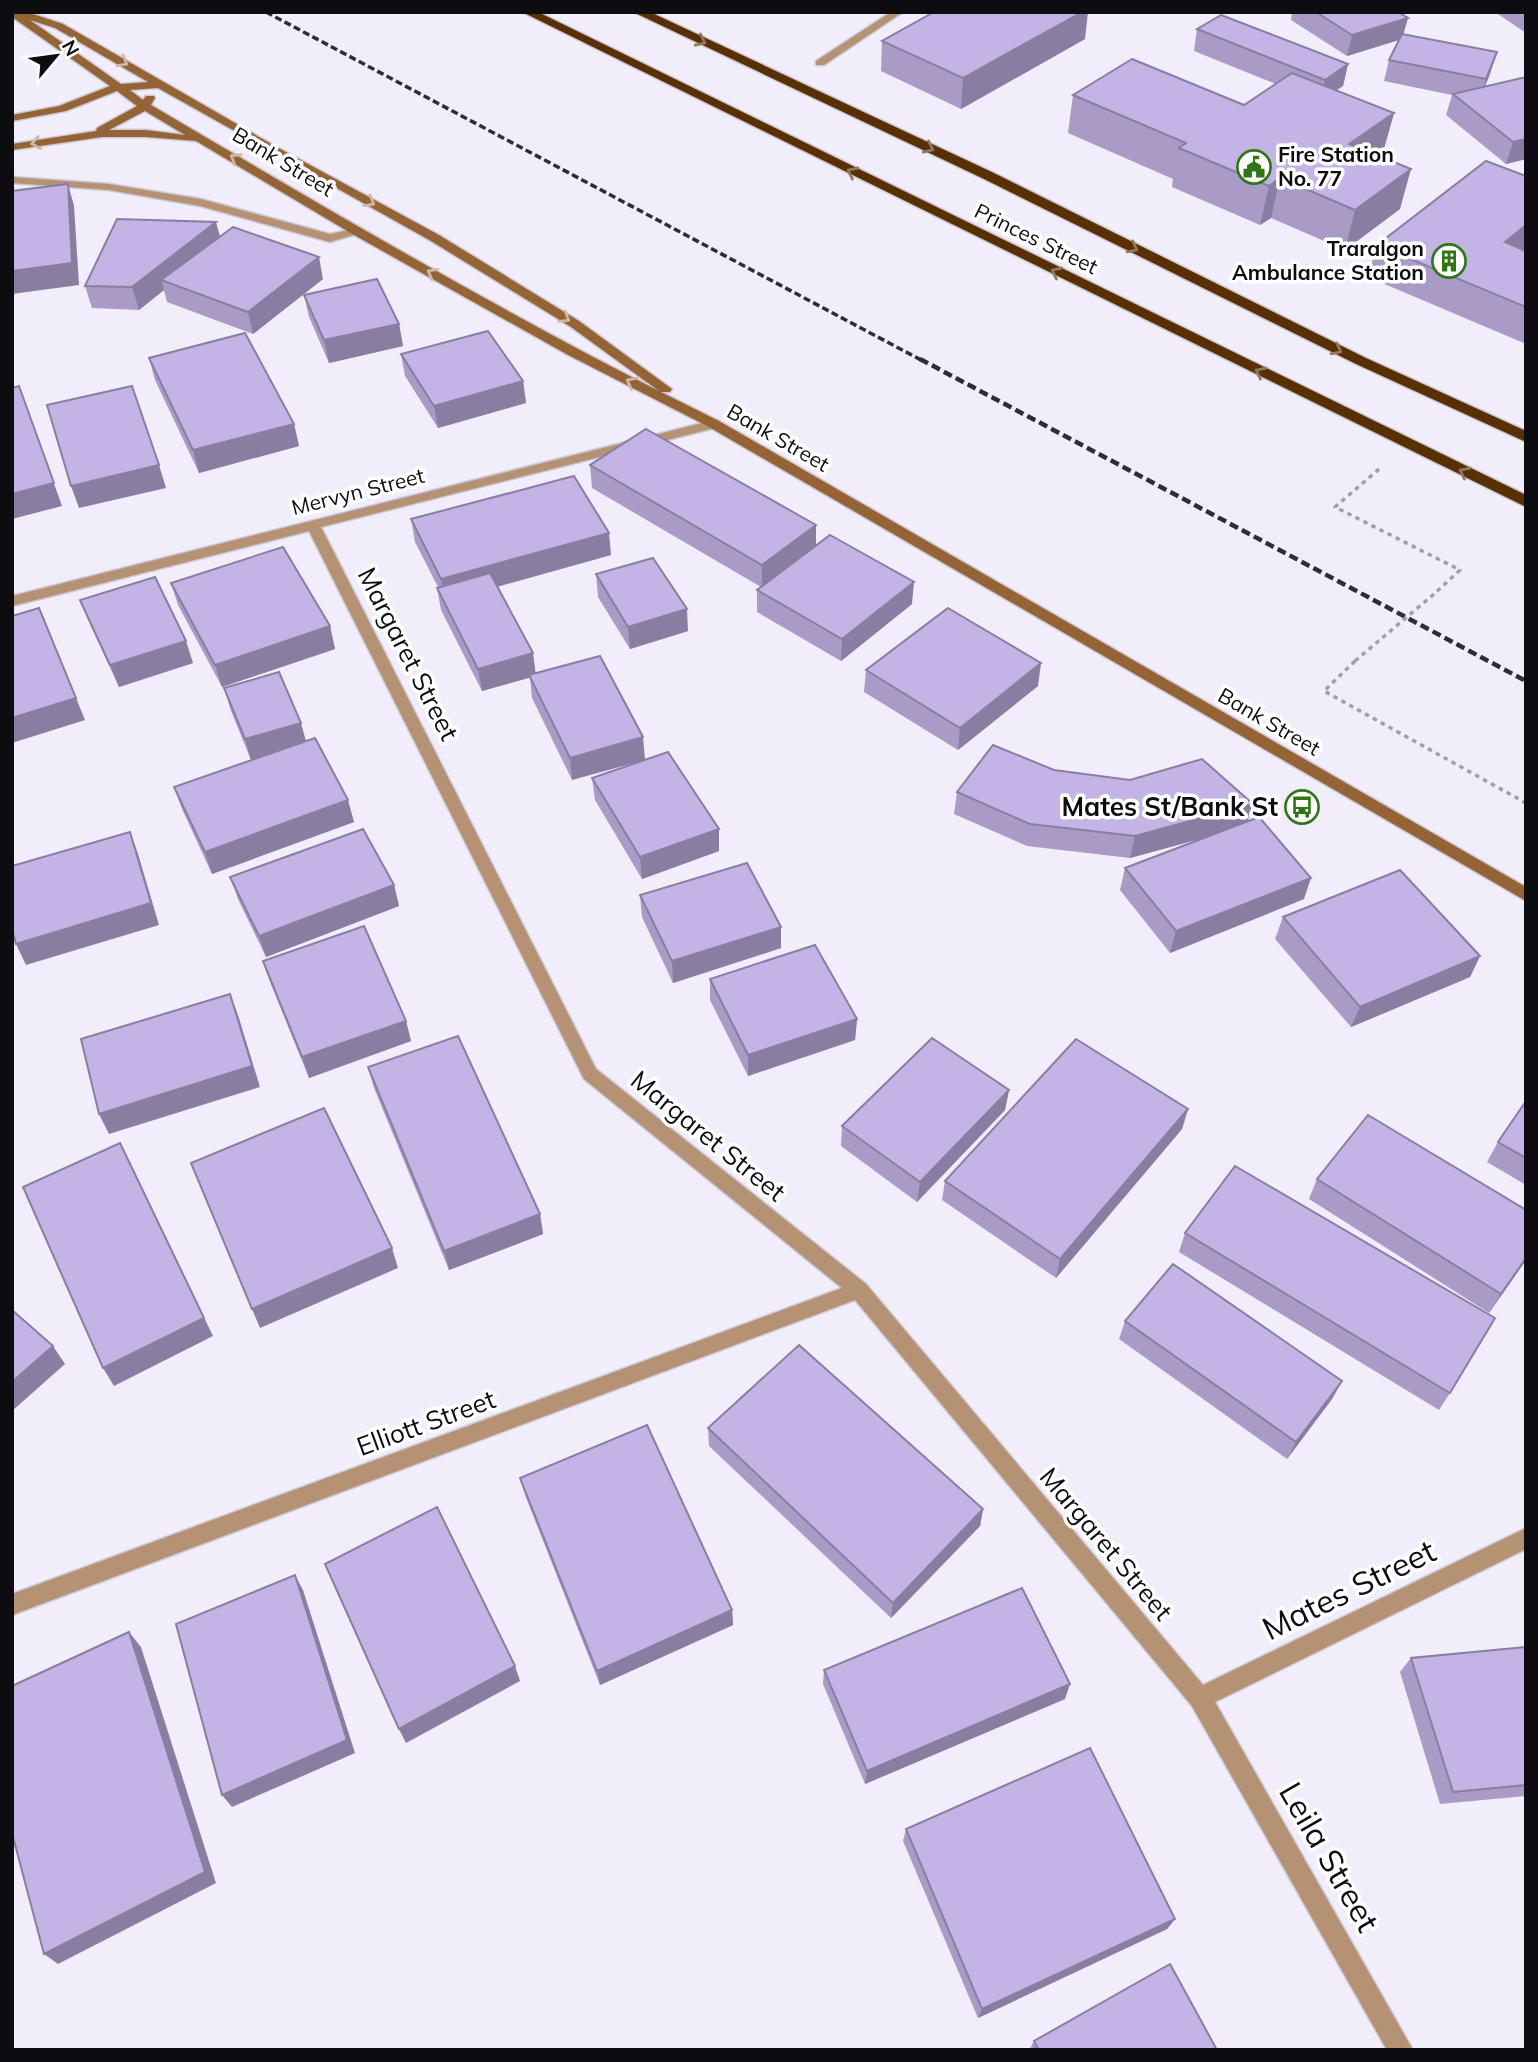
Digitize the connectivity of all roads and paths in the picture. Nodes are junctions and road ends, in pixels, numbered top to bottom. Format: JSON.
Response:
{"nodes":[{"id":1,"x":15,"y":12,"type":"edge"},
{"id":2,"x":528,"y":12,"type":"edge"},
{"id":3,"x":639,"y":12,"type":"edge"},
{"id":4,"x":898,"y":12,"type":"edge"},
{"id":5,"x":820,"y":63,"type":"dead end"},
{"id":6,"x":161,"y":84,"type":"junction"},
{"id":7,"x":116,"y":88,"type":"junction"},
{"id":8,"x":145,"y":106,"type":"junction"},
{"id":9,"x":12,"y":118,"type":"edge"},
{"id":10,"x":98,"y":132,"type":"junction"},
{"id":11,"x":206,"y":141,"type":"junction"},
{"id":12,"x":12,"y":147,"type":"edge"},
{"id":13,"x":12,"y":180,"type":"edge"},
{"id":14,"x":358,"y":232,"type":"junction"},
{"id":15,"x":713,"y":424,"type":"junction"},
{"id":16,"x":1526,"y":437,"type":"edge"},
{"id":17,"x":1380,"y":469,"type":"dead end"},
{"id":18,"x":1526,"y":502,"type":"edge"},
{"id":19,"x":313,"y":525,"type":"junction"},
{"id":20,"x":12,"y":601,"type":"edge"},
{"id":21,"x":1526,"y":803,"type":"edge"},
{"id":22,"x":1526,"y":895,"type":"edge"},
{"id":23,"x":859,"y":1290,"type":"junction"},
{"id":24,"x":1526,"y":1538,"type":"edge"},
{"id":25,"x":12,"y":1605,"type":"edge"},
{"id":26,"x":1200,"y":1698,"type":"junction"},
{"id":27,"x":1401,"y":2050,"type":"edge"}],
"edges":[{"from":1,"to":6,"type":"main road","one_way":true},
{"from":1,"to":7,"type":"main road","name":"Bank Street"},
{"from":18,"to":2,"type":"highway","name":"Princes Street","one_way":true},
{"from":3,"to":16,"type":"highway","name":"Princes Street","one_way":true},
{"from":4,"to":5,"type":"street"},
{"from":6,"to":7,"type":"main road"},
{"from":6,"to":8,"type":"main road"},
{"from":6,"to":15,"type":"main road","one_way":true},
{"from":7,"to":8,"type":"main road","name":"Bank Street"},
{"from":7,"to":9,"type":"main road"},
{"from":8,"to":10,"type":"main road"},
{"from":8,"to":11,"type":"main road","name":"Bank Street"},
{"from":10,"to":11,"type":"main road"},
{"from":10,"to":12,"type":"main road","one_way":true},
{"from":14,"to":11,"type":"main road","name":"Bank Street","one_way":true},
{"from":13,"to":14,"type":"street"},
{"from":15,"to":14,"type":"main road","name":"Bank Street","one_way":true},
{"from":15,"to":19,"type":"street","name":"Mervyn Street"},
{"from":15,"to":22,"type":"main road","name":"Bank Street"},
{"from":17,"to":21,"type":"path","bridge":true},
{"from":19,"to":20,"type":"street","name":"Mervyn Street"},
{"from":19,"to":23,"type":"street","name":"Margaret Street"},
{"from":23,"to":25,"type":"street","name":"Elliott Street"},
{"from":23,"to":26,"type":"street","name":"Margaret Street"},
{"from":24,"to":26,"type":"street","name":"Mates Street"},
{"from":26,"to":27,"type":"street","name":"Leila Street"}]}
